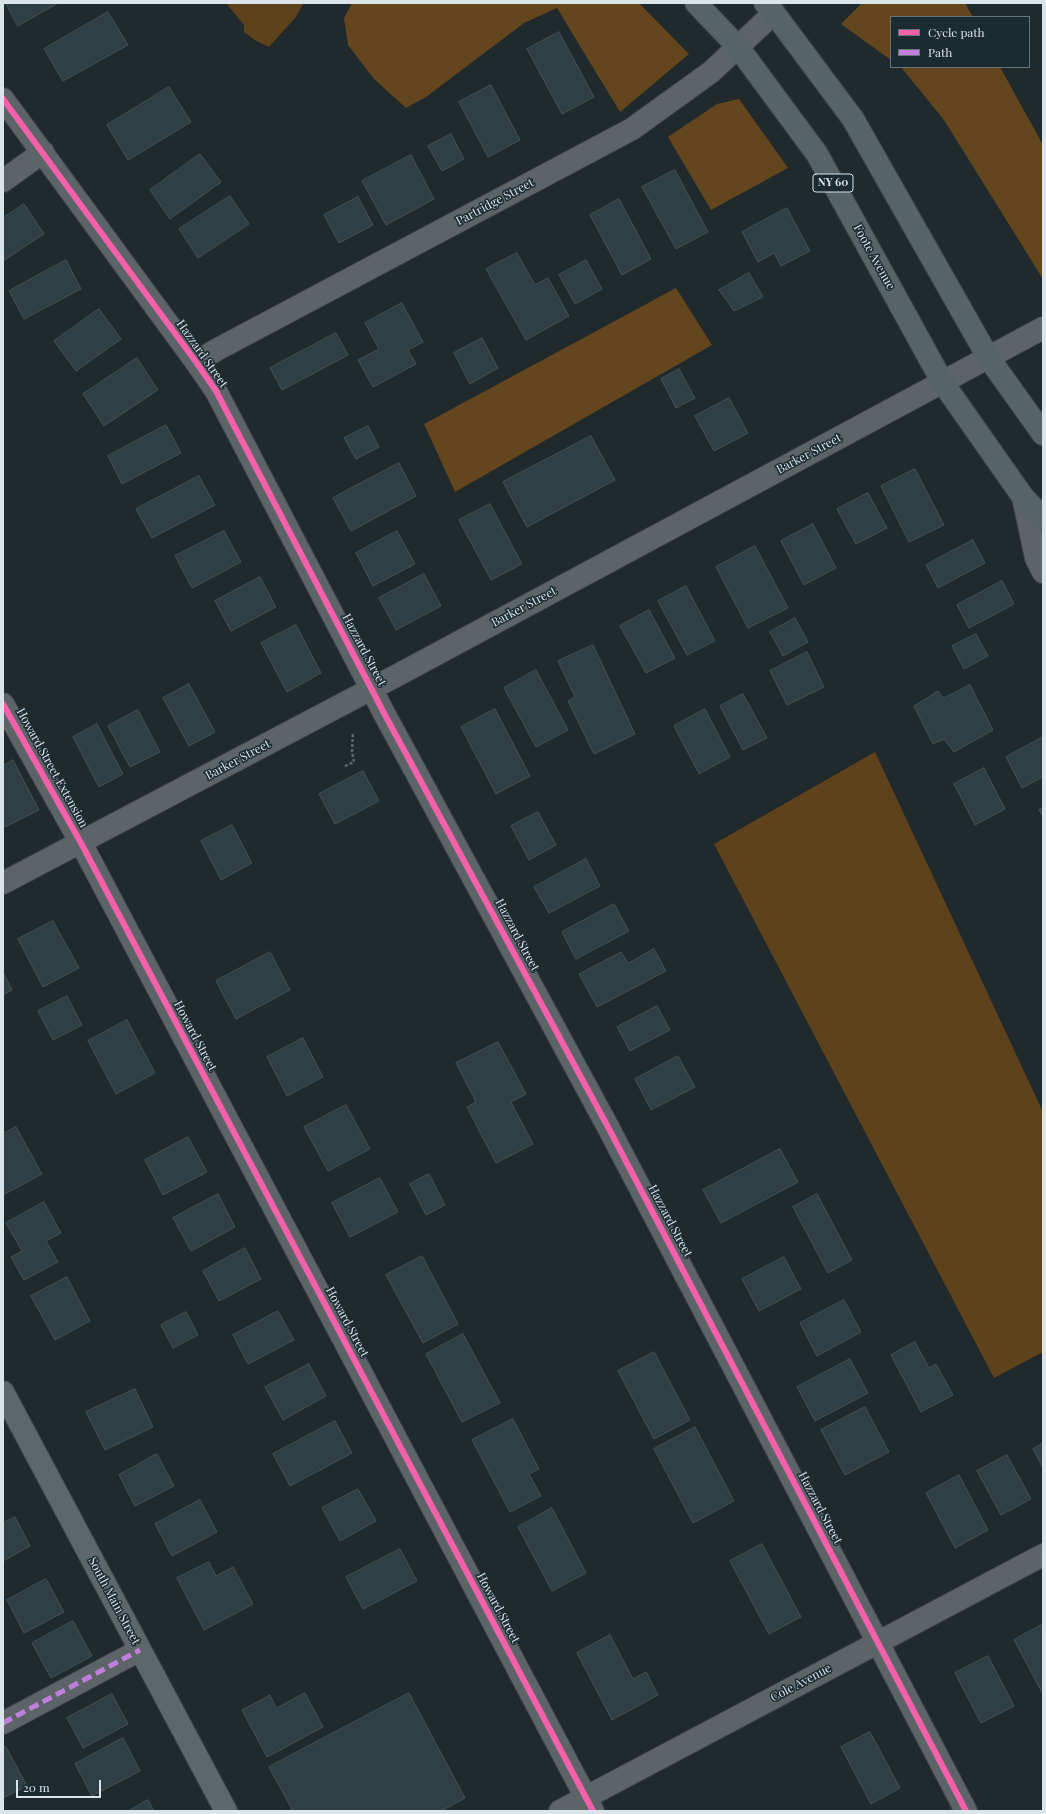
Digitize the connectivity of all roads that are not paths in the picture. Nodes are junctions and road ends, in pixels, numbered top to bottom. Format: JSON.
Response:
{"nodes":[{"id":1,"x":696,"y":3,"type":"edge"},
{"id":2,"x":769,"y":8,"type":"edge"},
{"id":3,"x":738,"y":47,"type":"junction"},
{"id":4,"x":3,"y":99,"type":"edge"},
{"id":5,"x":43,"y":152,"type":"junction"},
{"id":6,"x":3,"y":181,"type":"edge"},
{"id":7,"x":1043,"y":328,"type":"edge"},
{"id":8,"x":988,"y":357,"type":"junction"},
{"id":9,"x":196,"y":362,"type":"junction"},
{"id":10,"x":943,"y":383,"type":"junction"},
{"id":11,"x":1043,"y":434,"type":"edge"},
{"id":12,"x":1024,"y":497,"type":"junction"},
{"id":13,"x":1043,"y":518,"type":"edge"},
{"id":14,"x":1043,"y":572,"type":"edge"},
{"id":15,"x":372,"y":689,"type":"junction"},
{"id":16,"x":3,"y":704,"type":"edge"},
{"id":17,"x":81,"y":843,"type":"junction"},
{"id":18,"x":3,"y":883,"type":"edge"},
{"id":19,"x":3,"y":1392,"type":"edge"},
{"id":20,"x":1043,"y":1555,"type":"edge"},
{"id":21,"x":877,"y":1642,"type":"junction"},
{"id":22,"x":140,"y":1650,"type":"junction"},
{"id":23,"x":3,"y":1723,"type":"edge"},
{"id":24,"x":590,"y":1804,"type":"edge"},
{"id":25,"x":226,"y":1811,"type":"edge"},
{"id":26,"x":560,"y":1811,"type":"edge"},
{"id":27,"x":966,"y":1811,"type":"edge"}],
"edges":[{"from":1,"to":3,"type":"highway","name":"Foote Avenue","number":"NY 60"},
{"from":2,"to":3,"type":"street","name":"Partridge Street"},
{"from":2,"to":8,"type":"highway"},
{"from":3,"to":9,"type":"street","name":"Partridge Street"},
{"from":3,"to":10,"type":"highway","name":"Foote Avenue","number":"NY 60"},
{"from":4,"to":5,"type":"street","name":"Hazzard Street"},
{"from":5,"to":6,"type":"street"},
{"from":5,"to":9,"type":"street","name":"Hazzard Street"},
{"from":7,"to":8,"type":"street","name":"Barker Street"},
{"from":8,"to":10,"type":"street","name":"Barker Street"},
{"from":8,"to":11,"type":"highway"},
{"from":9,"to":15,"type":"street","name":"Hazzard Street"},
{"from":10,"to":12,"type":"highway","name":"Foote Avenue","number":"NY 60"},
{"from":10,"to":15,"type":"street","name":"Barker Street"},
{"from":12,"to":13,"type":"highway","name":"Foote Avenue","number":"NY 60"},
{"from":12,"to":14,"type":"street"},
{"from":15,"to":17,"type":"street","name":"Barker Street"},
{"from":15,"to":21,"type":"street","name":"Hazzard Street"},
{"from":16,"to":17,"type":"street","name":"Howard Street Extension"},
{"from":17,"to":18,"type":"street","name":"Barker Street"},
{"from":17,"to":24,"type":"street","name":"Howard Street"},
{"from":19,"to":22,"type":"street","name":"South Main Street"},
{"from":20,"to":21,"type":"street","name":"Cole Avenue"},
{"from":21,"to":24,"type":"street","name":"Cole Avenue"},
{"from":21,"to":27,"type":"street","name":"Hazzard Street"},
{"from":22,"to":23,"type":"street"},
{"from":22,"to":25,"type":"street","name":"South Main Street"},
{"from":24,"to":26,"type":"street","name":"Cole Avenue"}]}
